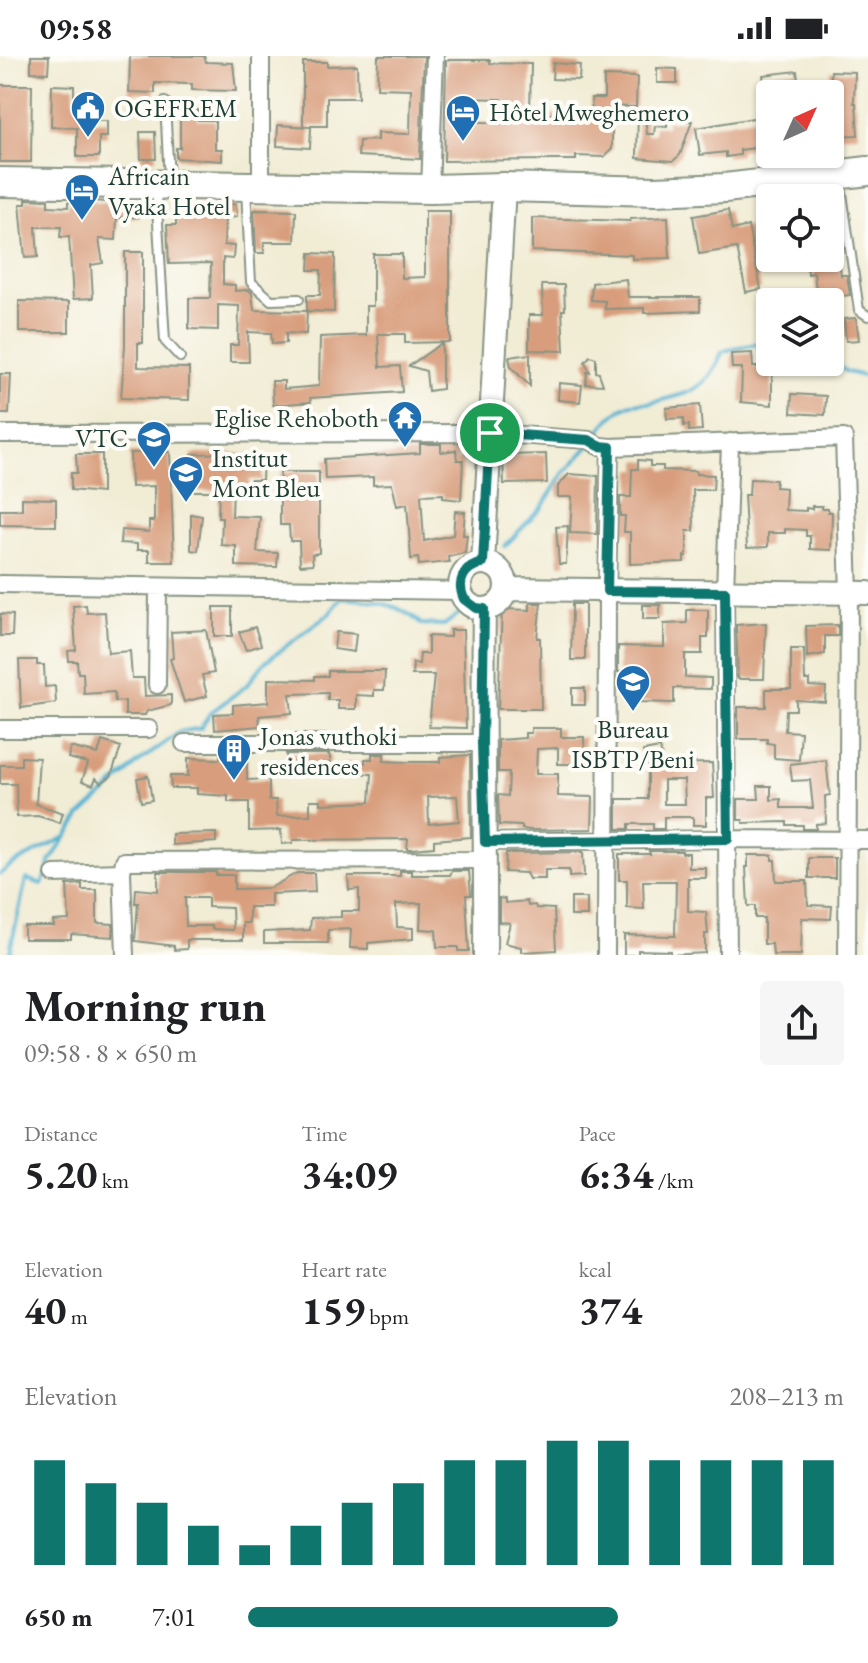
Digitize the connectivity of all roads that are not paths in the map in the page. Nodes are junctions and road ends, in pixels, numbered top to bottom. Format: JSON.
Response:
{"nodes":[{"id":1,"x":261,"y":56,"type":"edge"},
{"id":2,"x":435,"y":56,"type":"edge"},
{"id":3,"x":165,"y":102,"type":"dead end"},
{"id":4,"x":868,"y":171,"type":"edge"},
{"id":5,"x":839,"y":175,"type":"junction"},
{"id":6,"x":0,"y":182,"type":"edge"},
{"id":7,"x":162,"y":184,"type":"junction"},
{"id":8,"x":254,"y":185,"type":"junction"},
{"id":9,"x":504,"y":187,"type":"junction"},
{"id":10,"x":430,"y":189,"type":"junction"},
{"id":11,"x":299,"y":299,"type":"dead end"},
{"id":12,"x":868,"y":316,"type":"edge"},
{"id":13,"x":180,"y":357,"type":"dead end"},
{"id":14,"x":490,"y":433,"type":"junction"},
{"id":15,"x":0,"y":434,"type":"edge"},
{"id":16,"x":730,"y":442,"type":"junction"},
{"id":17,"x":600,"y":444,"type":"junction"},
{"id":18,"x":483,"y":563,"type":"junction"},
{"id":19,"x":0,"y":584,"type":"edge"},
{"id":20,"x":158,"y":587,"type":"junction"},
{"id":21,"x":506,"y":589,"type":"junction"},
{"id":22,"x":461,"y":591,"type":"junction"},
{"id":23,"x":607,"y":591,"type":"junction"},
{"id":24,"x":725,"y":592,"type":"junction"},
{"id":25,"x":858,"y":593,"type":"edge"},
{"id":26,"x":484,"y":609,"type":"junction"},
{"id":27,"x":157,"y":685,"type":"dead end"},
{"id":28,"x":0,"y":729,"type":"edge"},
{"id":29,"x":149,"y":729,"type":"dead end"},
{"id":30,"x":184,"y":743,"type":"dead end"},
{"id":31,"x":482,"y":743,"type":"junction"},
{"id":32,"x":728,"y":839,"type":"junction"},
{"id":33,"x":868,"y":840,"type":"edge"},
{"id":34,"x":848,"y":841,"type":"junction"},
{"id":35,"x":607,"y":842,"type":"junction"},
{"id":36,"x":486,"y":851,"type":"junction"},
{"id":37,"x":122,"y":872,"type":"junction"},
{"id":38,"x":54,"y":874,"type":"dead end"},
{"id":39,"x":125,"y":955,"type":"edge"},
{"id":40,"x":485,"y":955,"type":"edge"},
{"id":41,"x":606,"y":955,"type":"edge"},
{"id":42,"x":728,"y":955,"type":"edge"},
{"id":43,"x":847,"y":955,"type":"edge"}],
"edges":[{"from":1,"to":8,"type":"street"},
{"from":2,"to":10,"type":"street"},
{"from":3,"to":7,"type":"lane"},
{"from":4,"to":5,"type":"highway"},
{"from":5,"to":9,"type":"highway"},
{"from":5,"to":12,"type":"lane"},
{"from":6,"to":7,"type":"highway"},
{"from":7,"to":8,"type":"highway"},
{"from":7,"to":13,"type":"lane"},
{"from":8,"to":10,"type":"highway"},
{"from":8,"to":11,"type":"lane"},
{"from":9,"to":10,"type":"highway"},
{"from":9,"to":14,"type":"street"},
{"from":14,"to":15,"type":"street"},
{"from":14,"to":17,"type":"street"},
{"from":14,"to":18,"type":"street"},
{"from":16,"to":17,"type":"street"},
{"from":16,"to":24,"type":"street"},
{"from":16,"to":25,"type":"street"},
{"from":17,"to":23,"type":"street"},
{"from":18,"to":21,"type":"street"},
{"from":18,"to":22,"type":"street"},
{"from":19,"to":20,"type":"street"},
{"from":20,"to":22,"type":"street"},
{"from":20,"to":27,"type":"street"},
{"from":21,"to":23,"type":"street"},
{"from":21,"to":26,"type":"street"},
{"from":22,"to":26,"type":"street"},
{"from":23,"to":24,"type":"street"},
{"from":23,"to":35,"type":"street"},
{"from":24,"to":25,"type":"street"},
{"from":24,"to":32,"type":"street"},
{"from":25,"to":34,"type":"street"},
{"from":26,"to":31,"type":"street"},
{"from":28,"to":29,"type":"street"},
{"from":30,"to":31,"type":"street"},
{"from":31,"to":36,"type":"street"},
{"from":32,"to":34,"type":"street"},
{"from":32,"to":35,"type":"street"},
{"from":32,"to":42,"type":"street"},
{"from":33,"to":34,"type":"street"},
{"from":34,"to":43,"type":"street"},
{"from":35,"to":36,"type":"street"},
{"from":35,"to":41,"type":"street"},
{"from":36,"to":37,"type":"street"},
{"from":36,"to":40,"type":"street"},
{"from":37,"to":38,"type":"street"},
{"from":37,"to":39,"type":"street"}]}
